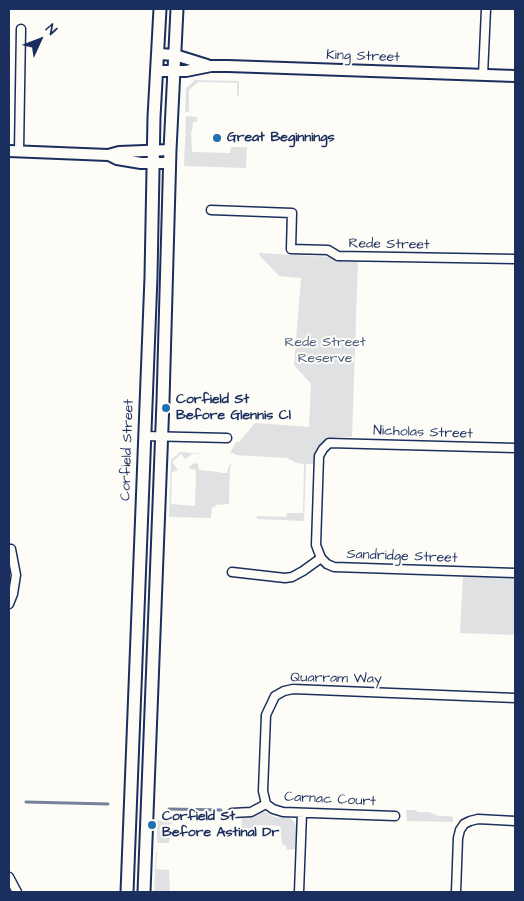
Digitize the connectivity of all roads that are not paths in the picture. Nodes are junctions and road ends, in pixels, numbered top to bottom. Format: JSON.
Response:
{"nodes":[{"id":1,"x":160,"y":9,"type":"edge"},
{"id":2,"x":177,"y":9,"type":"edge"},
{"id":3,"x":486,"y":9,"type":"edge"},
{"id":4,"x":21,"y":28,"type":"dead end"},
{"id":5,"x":159,"y":54,"type":"junction"},
{"id":6,"x":175,"y":55,"type":"junction"},
{"id":7,"x":210,"y":66,"type":"junction"},
{"id":8,"x":158,"y":71,"type":"junction"},
{"id":9,"x":175,"y":72,"type":"junction"},
{"id":10,"x":483,"y":75,"type":"junction"},
{"id":11,"x":515,"y":76,"type":"edge"},
{"id":12,"x":155,"y":150,"type":"junction"},
{"id":13,"x":170,"y":150,"type":"junction"},
{"id":14,"x":14,"y":151,"type":"edge"},
{"id":15,"x":108,"y":155,"type":"junction"},
{"id":16,"x":154,"y":163,"type":"junction"},
{"id":17,"x":170,"y":163,"type":"junction"},
{"id":18,"x":211,"y":210,"type":"dead end"},
{"id":19,"x":515,"y":259,"type":"edge"},
{"id":20,"x":144,"y":436,"type":"junction"},
{"id":21,"x":161,"y":437,"type":"junction"},
{"id":22,"x":227,"y":438,"type":"dead end"},
{"id":23,"x":515,"y":448,"type":"edge"},
{"id":24,"x":11,"y":550,"type":"dead end"},
{"id":25,"x":320,"y":558,"type":"junction"},
{"id":26,"x":232,"y":572,"type":"dead end"},
{"id":27,"x":515,"y":572,"type":"edge"},
{"id":28,"x":9,"y":604,"type":"edge"},
{"id":29,"x":515,"y":698,"type":"edge"},
{"id":30,"x":266,"y":804,"type":"junction"},
{"id":31,"x":232,"y":813,"type":"dead end"},
{"id":32,"x":302,"y":813,"type":"junction"},
{"id":33,"x":395,"y":816,"type":"dead end"},
{"id":34,"x":515,"y":820,"type":"edge"},
{"id":35,"x":9,"y":877,"type":"edge"},
{"id":36,"x":17,"y":892,"type":"edge"},
{"id":37,"x":127,"y":892,"type":"edge"},
{"id":38,"x":144,"y":892,"type":"edge"},
{"id":39,"x":299,"y":892,"type":"edge"},
{"id":40,"x":456,"y":892,"type":"edge"}],
"edges":[{"from":1,"to":5,"type":"main road","name":"Corfield Street"},
{"from":2,"to":6,"type":"main road"},
{"from":3,"to":10,"type":"street"},
{"from":4,"to":14,"type":"street"},
{"from":5,"to":6,"type":"main road","name":"King Street"},
{"from":5,"to":8,"type":"main road","name":"Corfield Street"},
{"from":6,"to":7,"type":"main road","name":"King Street"},
{"from":6,"to":9,"type":"main road"},
{"from":7,"to":9,"type":"main road","name":"King Street"},
{"from":7,"to":10,"type":"main road","name":"King Street"},
{"from":8,"to":9,"type":"main road","name":"King Street"},
{"from":8,"to":12,"type":"main road","name":"Corfield Street"},
{"from":9,"to":13,"type":"main road"},
{"from":10,"to":11,"type":"main road","name":"King Street"},
{"from":12,"to":13,"type":"main road"},
{"from":12,"to":15,"type":"main road"},
{"from":12,"to":16,"type":"main road","name":"Corfield Street"},
{"from":13,"to":17,"type":"main road"},
{"from":14,"to":15,"type":"main road"},
{"from":15,"to":16,"type":"main road"},
{"from":16,"to":17,"type":"main road"},
{"from":16,"to":20,"type":"main road","name":"Corfield Street"},
{"from":17,"to":21,"type":"main road"},
{"from":18,"to":19,"type":"street","name":"Rede Street"},
{"from":20,"to":21,"type":"street"},
{"from":20,"to":37,"type":"main road","name":"Corfield Street"},
{"from":21,"to":22,"type":"street"},
{"from":21,"to":38,"type":"main road"},
{"from":23,"to":25,"type":"street","name":"Nicholas Street"},
{"from":24,"to":28,"type":"street"},
{"from":25,"to":26,"type":"street"},
{"from":25,"to":27,"type":"street","name":"Sandridge Street"},
{"from":29,"to":30,"type":"street","name":"Quarram Way"},
{"from":30,"to":31,"type":"street"},
{"from":30,"to":32,"type":"street","name":"Carnac Court"},
{"from":32,"to":33,"type":"street","name":"Carnac Court"},
{"from":32,"to":39,"type":"street"},
{"from":34,"to":40,"type":"street"},
{"from":35,"to":36,"type":"street"}]}
